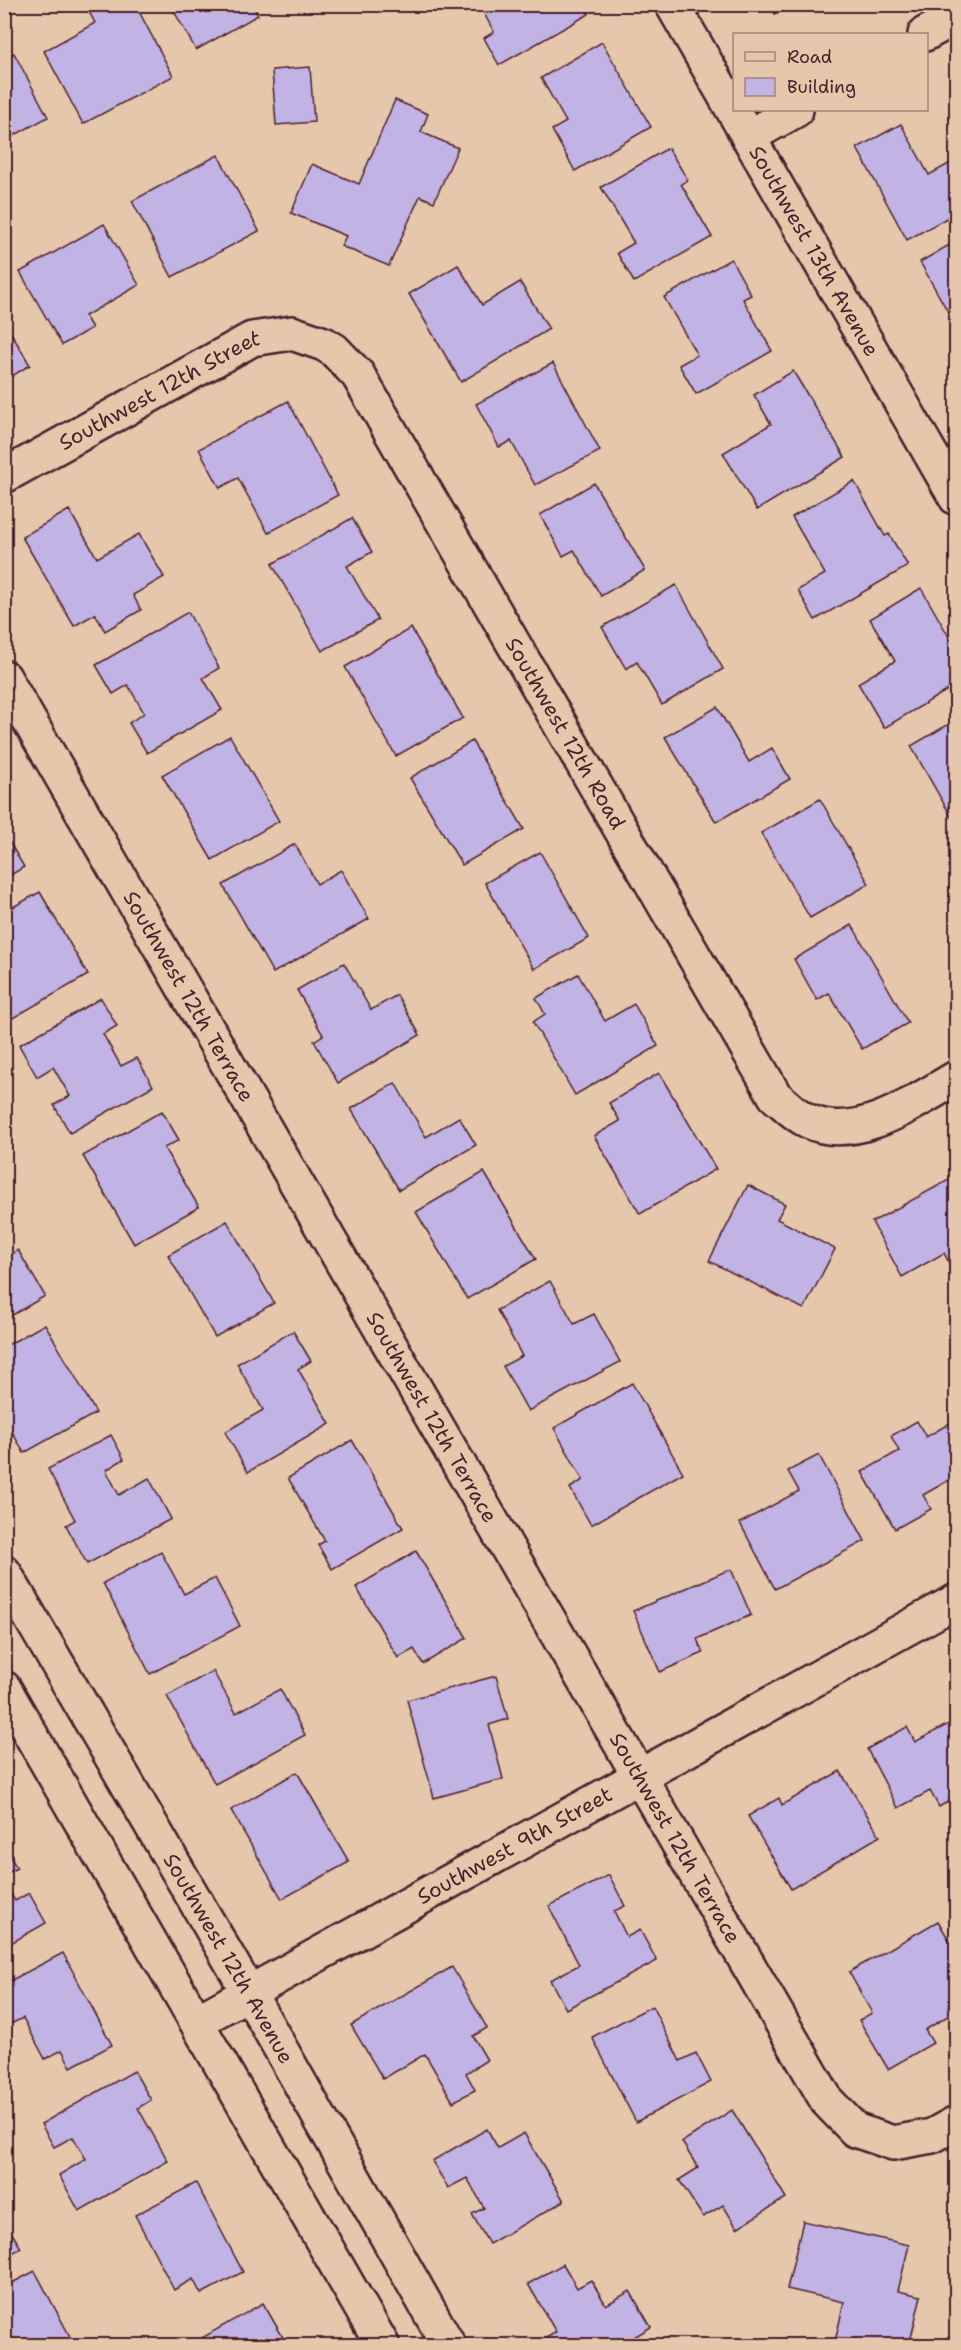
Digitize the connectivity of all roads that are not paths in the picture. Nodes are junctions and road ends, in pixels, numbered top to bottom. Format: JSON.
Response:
{"nodes":[{"id":1,"x":672,"y":4,"type":"edge"},
{"id":2,"x":957,"y":16,"type":"edge"},
{"id":3,"x":928,"y":33,"type":"edge"},
{"id":4,"x":733,"y":111,"type":"edge"},
{"id":5,"x":733,"y":111,"type":"edge"},
{"id":6,"x":794,"y":111,"type":"edge"},
{"id":7,"x":748,"y":137,"type":"junction"},
{"id":8,"x":324,"y":344,"type":"joint"},
{"id":9,"x":4,"y":477,"type":"edge"},
{"id":10,"x":957,"y":498,"type":"edge"},
{"id":11,"x":4,"y":677,"type":"edge"},
{"id":12,"x":957,"y":1078,"type":"edge"},
{"id":13,"x":4,"y":1572,"type":"edge"},
{"id":14,"x":957,"y":1601,"type":"edge"},
{"id":15,"x":4,"y":1688,"type":"edge"},
{"id":16,"x":640,"y":1777,"type":"junction"},
{"id":17,"x":249,"y":1993,"type":"junction"},
{"id":18,"x":198,"y":2021,"type":"junction"},
{"id":19,"x":957,"y":2123,"type":"edge"},
{"id":20,"x":383,"y":2346,"type":"edge"},
{"id":21,"x":449,"y":2346,"type":"edge"}],
"edges":[{"from":1,"to":5,"type":"street","name":"Southwest 13th Avenue"},
{"from":2,"to":3,"type":"street"},
{"from":4,"to":7,"type":"street","name":"Southwest 13th Avenue"},
{"from":6,"to":7,"type":"street"},
{"from":7,"to":10,"type":"street","name":"Southwest 13th Avenue"},
{"from":8,"to":9,"type":"street","name":"Southwest 12th Street"},
{"from":8,"to":12,"type":"street","name":"Southwest 12th Road"},
{"from":11,"to":16,"type":"street","name":"Southwest 12th Terrace"},
{"from":13,"to":17,"type":"street","name":"Southwest 12th Avenue"},
{"from":14,"to":16,"type":"street","name":"Southwest 9th Street"},
{"from":15,"to":18,"type":"street"},
{"from":16,"to":17,"type":"street","name":"Southwest 9th Street"},
{"from":16,"to":19,"type":"street","name":"Southwest 12th Terrace"},
{"from":17,"to":18,"type":"street","name":"Southwest 9th Street"},
{"from":17,"to":21,"type":"street","name":"Southwest 12th Avenue"},
{"from":18,"to":20,"type":"street"}]}
